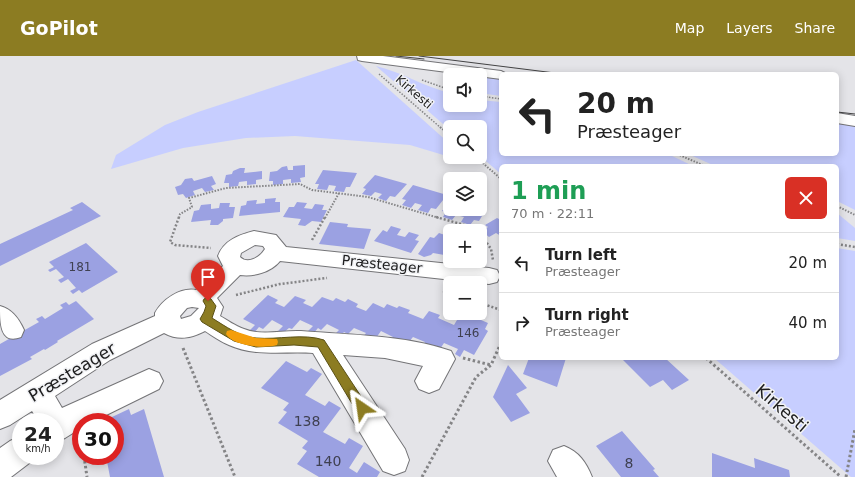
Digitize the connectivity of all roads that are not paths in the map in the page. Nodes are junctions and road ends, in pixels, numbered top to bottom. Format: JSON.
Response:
{"nodes":[{"id":1,"x":362,"y":57,"type":"edge"},
{"id":2,"x":499,"y":75,"type":"edge"},
{"id":3,"x":839,"y":118,"type":"edge"},
{"id":4,"x":855,"y":121,"type":"edge"},
{"id":5,"x":274,"y":253,"type":"junction"},
{"id":6,"x":234,"y":258,"type":"junction"},
{"id":7,"x":489,"y":276,"type":"road end"},
{"id":8,"x":206,"y":307,"type":"junction"},
{"id":9,"x":321,"y":343,"type":"junction"},
{"id":10,"x":149,"y":380,"type":"dead end"},
{"id":11,"x":429,"y":381,"type":"dead end"},
{"id":12,"x":37,"y":393,"type":"junction"},
{"id":13,"x":49,"y":413,"type":"edge"},
{"id":14,"x":0,"y":416,"type":"edge"},
{"id":15,"x":64,"y":421,"type":"edge"},
{"id":16,"x":12,"y":457,"type":"edge"},
{"id":17,"x":394,"y":460,"type":"dead end"},
{"id":18,"x":0,"y":466,"type":"edge"}],
"edges":[{"from":1,"to":2,"type":"street"},
{"from":3,"to":4,"type":"street"},
{"from":5,"to":6,"type":"street"},
{"from":5,"to":6,"type":"street","name":"Præsteager"},
{"from":5,"to":7,"type":"street","name":"Præsteager"},
{"from":6,"to":8,"type":"street","name":"Præsteager"},
{"from":8,"to":9,"type":"street"},
{"from":8,"to":12,"type":"street","name":"Præsteager"},
{"from":9,"to":11,"type":"street"},
{"from":9,"to":17,"type":"street"},
{"from":10,"to":15,"type":"street"},
{"from":12,"to":13,"type":"street"},
{"from":12,"to":14,"type":"street","name":"Præsteager"},
{"from":16,"to":18,"type":"street"}]}
